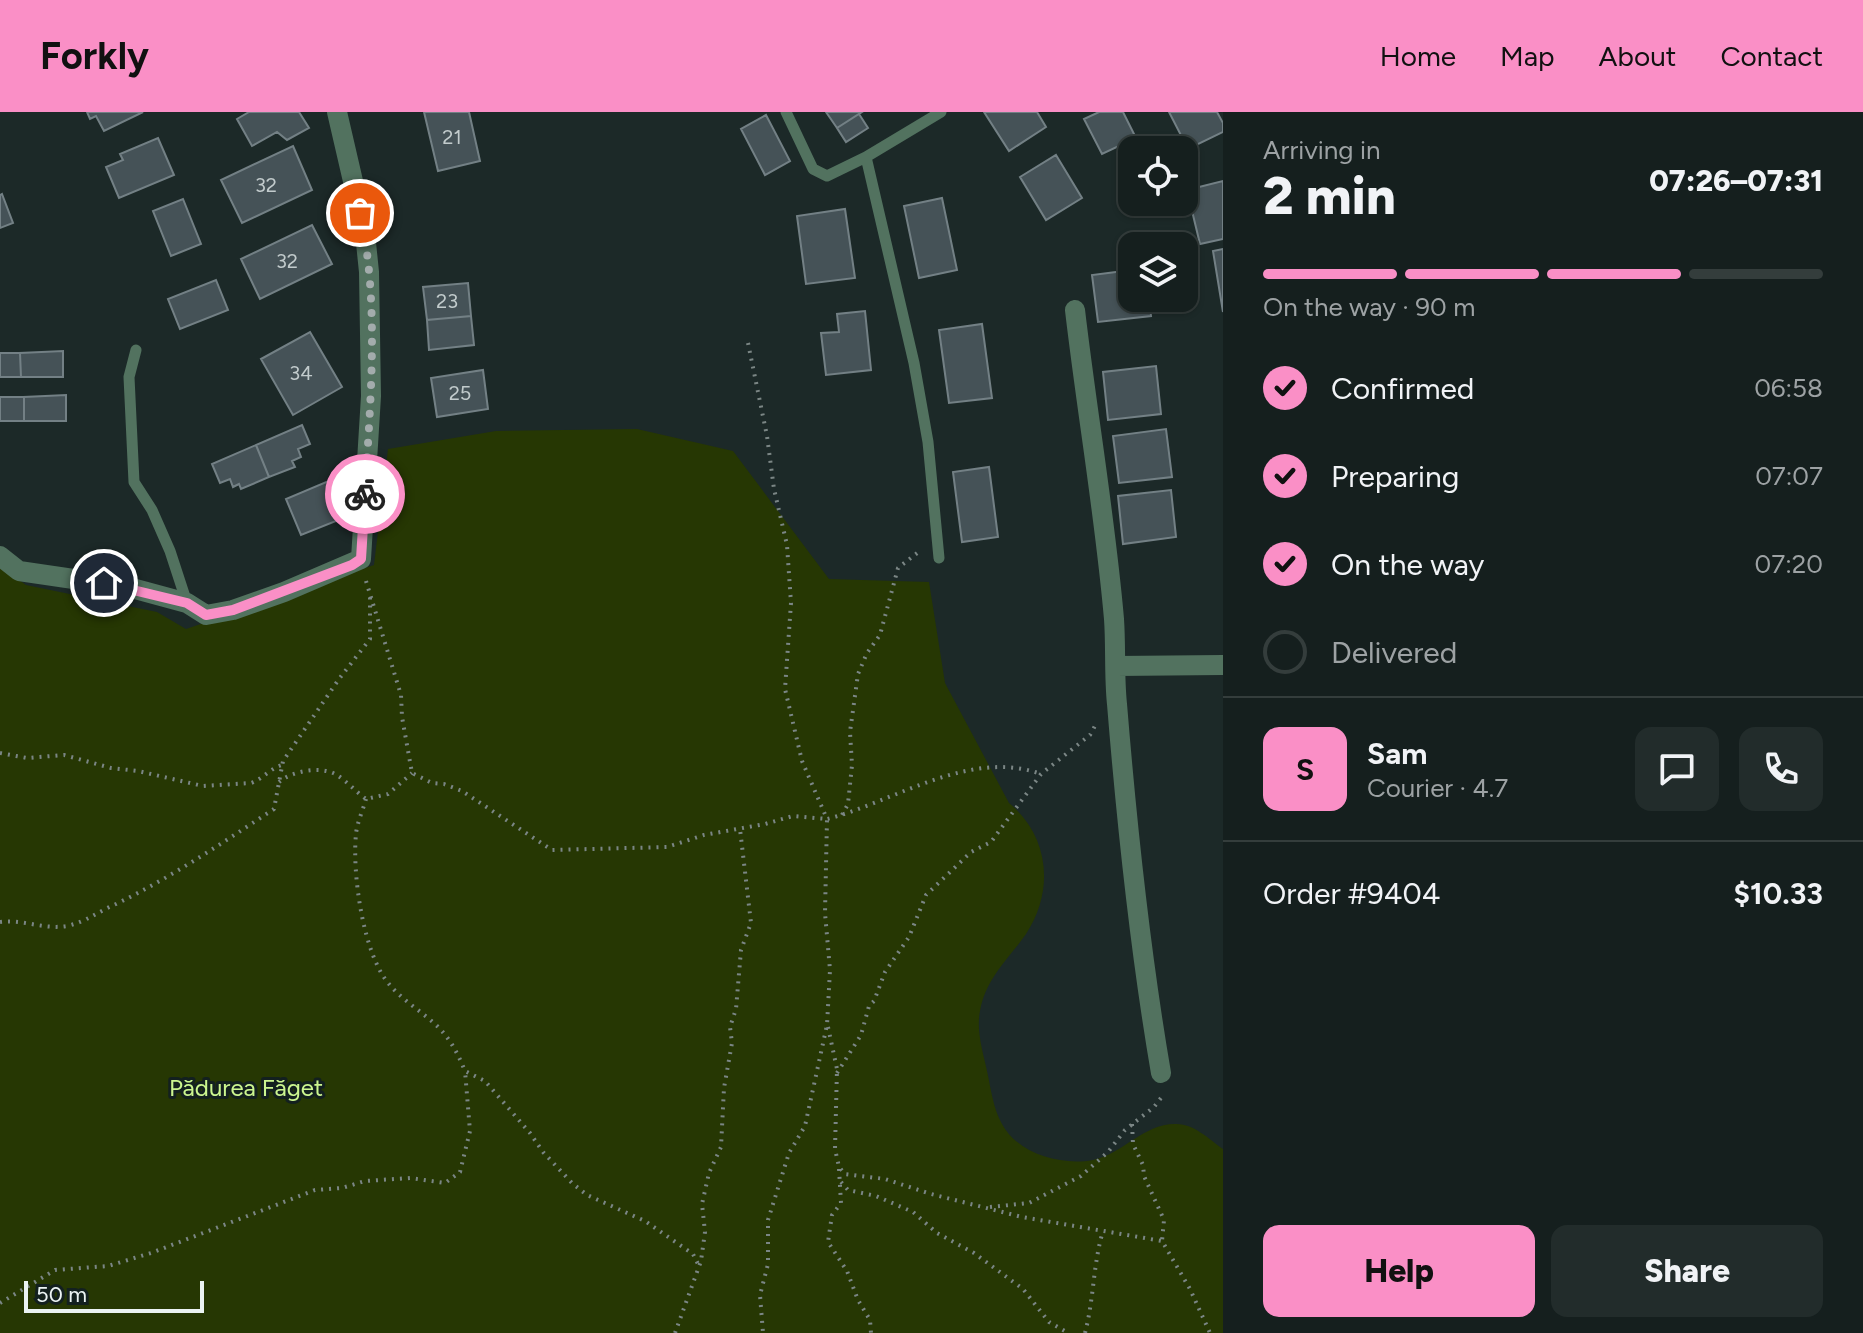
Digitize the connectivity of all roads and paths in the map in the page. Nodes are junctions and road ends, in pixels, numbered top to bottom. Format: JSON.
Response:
{"nodes":[{"id":1,"x":337,"y":112,"type":"edge"},
{"id":2,"x":786,"y":112,"type":"edge"},
{"id":3,"x":941,"y":112,"type":"edge"},
{"id":4,"x":866,"y":157,"type":"junction"},
{"id":5,"x":1075,"y":310,"type":"dead end"},
{"id":6,"x":748,"y":343,"type":"dead end"},
{"id":7,"x":136,"y":350,"type":"dead end"},
{"id":8,"x":937,"y":544,"type":"junction"},
{"id":9,"x":362,"y":550,"type":"junction"},
{"id":10,"x":0,"y":556,"type":"edge"},
{"id":11,"x":939,"y":558,"type":"dead end"},
{"id":12,"x":369,"y":591,"type":"junction"},
{"id":13,"x":187,"y":603,"type":"junction"},
{"id":14,"x":1223,"y":665,"type":"edge"},
{"id":15,"x":1116,"y":666,"type":"junction"},
{"id":16,"x":1097,"y":721,"type":"dead end"},
{"id":17,"x":0,"y":753,"type":"edge"},
{"id":18,"x":282,"y":765,"type":"junction"},
{"id":19,"x":412,"y":773,"type":"junction"},
{"id":20,"x":1041,"y":774,"type":"junction"},
{"id":21,"x":277,"y":783,"type":"junction"},
{"id":22,"x":366,"y":799,"type":"junction"},
{"id":23,"x":842,"y":815,"type":"junction"},
{"id":24,"x":827,"y":819,"type":"junction"},
{"id":25,"x":740,"y":829,"type":"junction"},
{"id":26,"x":0,"y":922,"type":"edge"},
{"id":27,"x":827,"y":1025,"type":"junction"},
{"id":28,"x":465,"y":1071,"type":"junction"},
{"id":29,"x":837,"y":1073,"type":"junction"},
{"id":30,"x":1161,"y":1073,"type":"joint"},
{"id":31,"x":1132,"y":1124,"type":"junction"},
{"id":32,"x":839,"y":1167,"type":"junction"},
{"id":33,"x":841,"y":1182,"type":"junction"},
{"id":34,"x":986,"y":1208,"type":"junction"},
{"id":35,"x":1103,"y":1231,"type":"junction"},
{"id":36,"x":1162,"y":1241,"type":"junction"},
{"id":37,"x":699,"y":1266,"type":"junction"},
{"id":38,"x":0,"y":1303,"type":"edge"},
{"id":39,"x":675,"y":1333,"type":"edge"},
{"id":40,"x":763,"y":1333,"type":"edge"},
{"id":41,"x":871,"y":1333,"type":"edge"},
{"id":42,"x":1068,"y":1333,"type":"edge"},
{"id":43,"x":1085,"y":1333,"type":"edge"},
{"id":44,"x":1210,"y":1333,"type":"edge"}],
"edges":[{"from":1,"to":9,"type":"street"},
{"from":2,"to":4,"type":"lane"},
{"from":3,"to":4,"type":"lane"},
{"from":4,"to":8,"type":"lane"},
{"from":5,"to":15,"type":"street"},
{"from":6,"to":24,"type":"path"},
{"from":7,"to":13,"type":"lane"},
{"from":8,"to":11,"type":"lane"},
{"from":8,"to":23,"type":"path"},
{"from":9,"to":12,"type":"path"},
{"from":9,"to":13,"type":"street"},
{"from":10,"to":13,"type":"street"},
{"from":12,"to":18,"type":"path"},
{"from":12,"to":19,"type":"path"},
{"from":14,"to":15,"type":"street"},
{"from":15,"to":30,"type":"street"},
{"from":16,"to":20,"type":"path"},
{"from":17,"to":18,"type":"path"},
{"from":18,"to":21,"type":"path"},
{"from":19,"to":22,"type":"path"},
{"from":19,"to":25,"type":"path"},
{"from":20,"to":23,"type":"path"},
{"from":20,"to":29,"type":"path"},
{"from":21,"to":22,"type":"path"},
{"from":21,"to":26,"type":"path"},
{"from":22,"to":28,"type":"path"},
{"from":23,"to":24,"type":"path"},
{"from":24,"to":25,"type":"path"},
{"from":24,"to":27,"type":"path"},
{"from":25,"to":37,"type":"path"},
{"from":27,"to":29,"type":"path"},
{"from":27,"to":40,"type":"path"},
{"from":28,"to":37,"type":"path"},
{"from":28,"to":38,"type":"path"},
{"from":29,"to":32,"type":"path"},
{"from":30,"to":31,"type":"path"},
{"from":31,"to":34,"type":"path"},
{"from":31,"to":36,"type":"path"},
{"from":32,"to":33,"type":"path"},
{"from":32,"to":34,"type":"path"},
{"from":33,"to":41,"type":"path"},
{"from":33,"to":42,"type":"path"},
{"from":34,"to":35,"type":"path"},
{"from":35,"to":36,"type":"path"},
{"from":35,"to":43,"type":"path"},
{"from":36,"to":44,"type":"path"},
{"from":37,"to":39,"type":"path"}]}
